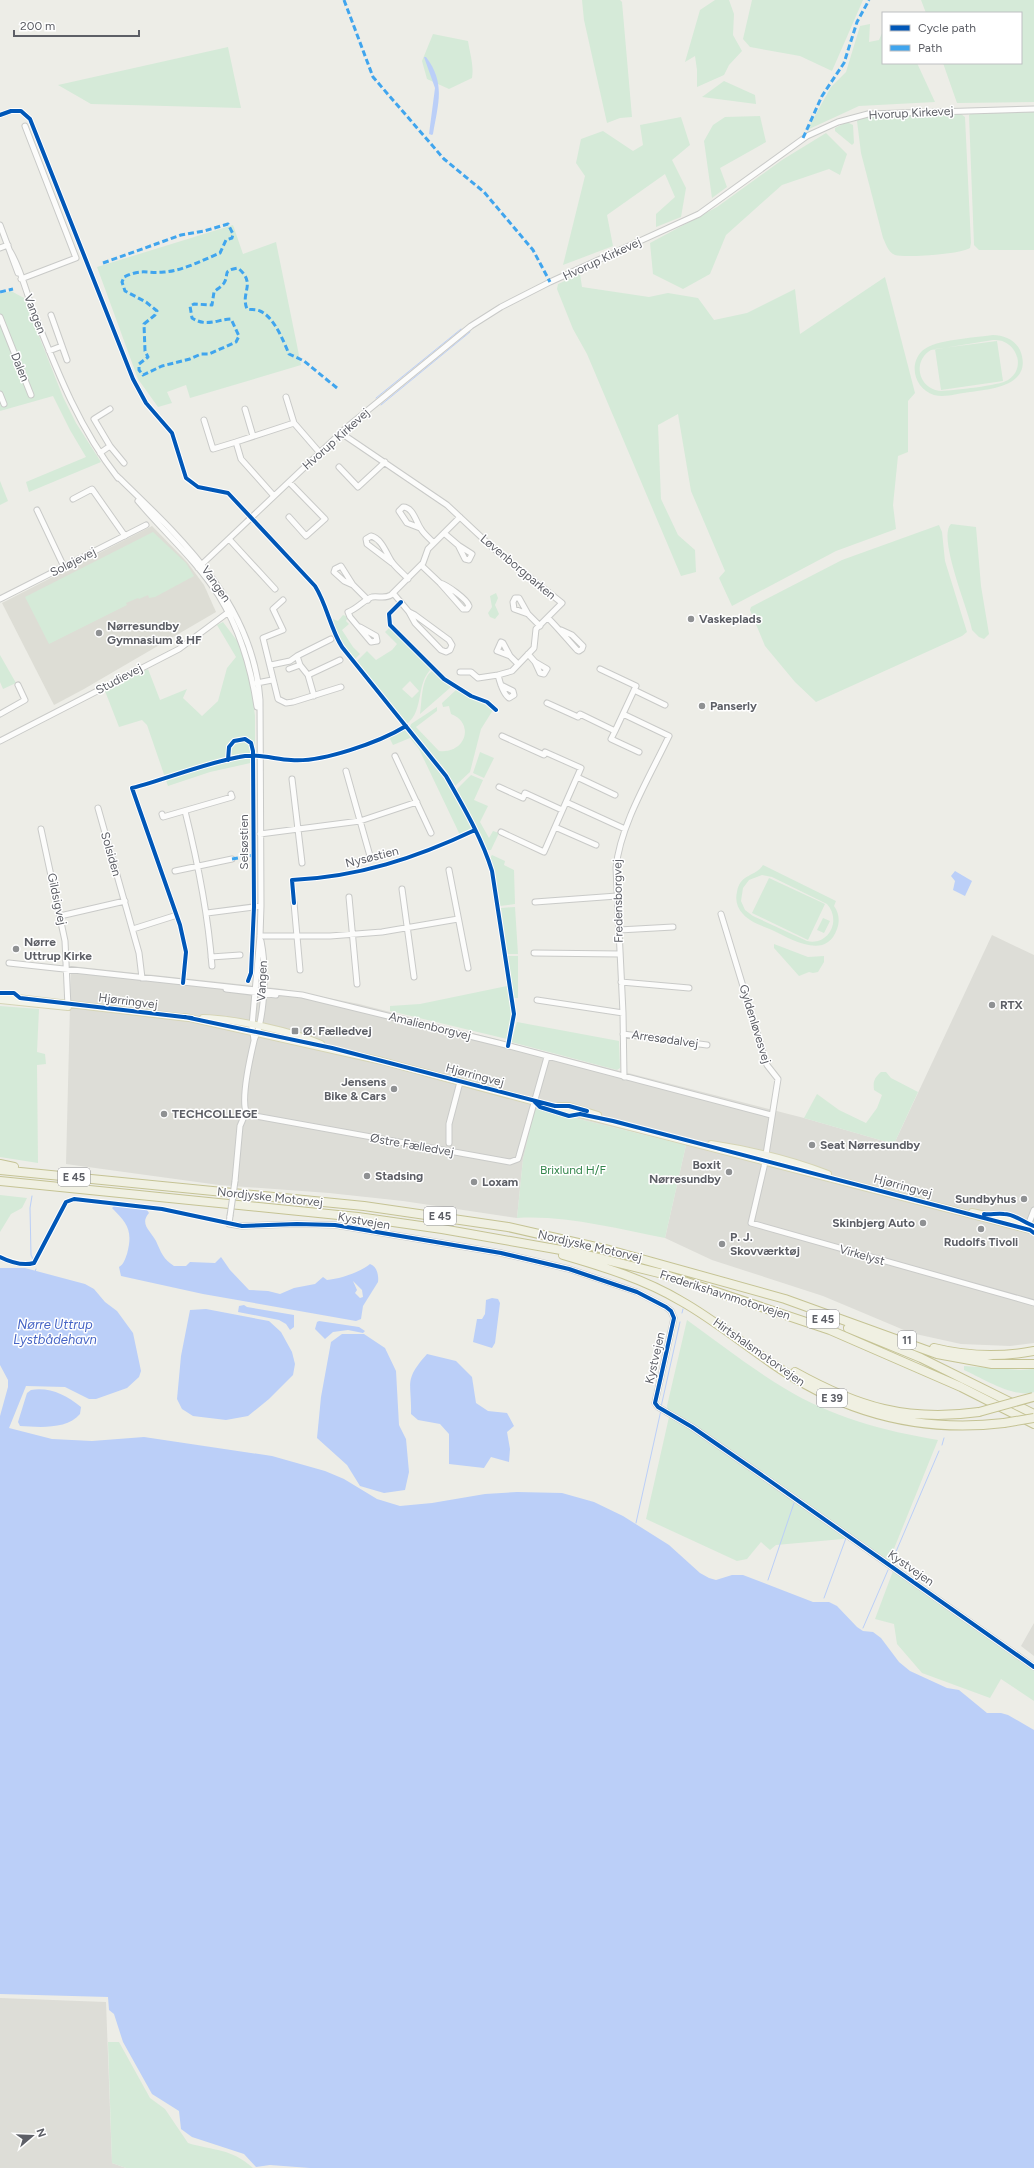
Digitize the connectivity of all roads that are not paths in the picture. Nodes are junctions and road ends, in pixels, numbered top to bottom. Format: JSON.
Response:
{"nodes":[{"id":1,"x":1034,"y":109,"type":"edge"},
{"id":2,"x":25,"y":126,"type":"dead end"},
{"id":3,"x":0,"y":225,"type":"edge"},
{"id":4,"x":8,"y":245,"type":"junction"},
{"id":5,"x":0,"y":248,"type":"edge"},
{"id":6,"x":21,"y":278,"type":"junction"},
{"id":7,"x":51,"y":315,"type":"dead end"},
{"id":8,"x":0,"y":317,"type":"edge"},
{"id":9,"x":62,"y":346,"type":"junction"},
{"id":10,"x":49,"y":351,"type":"junction"},
{"id":11,"x":68,"y":360,"type":"dead end"},
{"id":12,"x":0,"y":394,"type":"edge"},
{"id":13,"x":31,"y":395,"type":"dead end"},
{"id":14,"x":286,"y":397,"type":"dead end"},
{"id":15,"x":4,"y":404,"type":"dead end"},
{"id":16,"x":110,"y":409,"type":"dead end"},
{"id":17,"x":245,"y":409,"type":"dead end"},
{"id":18,"x":204,"y":420,"type":"dead end"},
{"id":19,"x":294,"y":423,"type":"junction"},
{"id":20,"x":342,"y":433,"type":"junction"},
{"id":21,"x":253,"y":436,"type":"junction"},
{"id":22,"x":236,"y":442,"type":"junction"},
{"id":23,"x":110,"y":446,"type":"junction"},
{"id":24,"x":100,"y":453,"type":"junction"},
{"id":25,"x":320,"y":453,"type":"junction"},
{"id":26,"x":385,"y":462,"type":"junction"},
{"id":27,"x":124,"y":463,"type":"dead end"},
{"id":28,"x":339,"y":467,"type":"dead end"},
{"id":29,"x":289,"y":482,"type":"junction"},
{"id":30,"x":274,"y":496,"type":"junction"},
{"id":31,"x":73,"y":498,"type":"dead end"},
{"id":32,"x":37,"y":510,"type":"dead end"},
{"id":33,"x":289,"y":517,"type":"dead end"},
{"id":34,"x":460,"y":517,"type":"junction"},
{"id":35,"x":146,"y":525,"type":"dead end"},
{"id":36,"x":420,"y":528,"type":"junction"},
{"id":37,"x":444,"y":533,"type":"junction"},
{"id":38,"x":125,"y":536,"type":"junction"},
{"id":39,"x":229,"y":539,"type":"junction"},
{"id":40,"x":434,"y":543,"type":"junction"},
{"id":41,"x":458,"y":545,"type":"dead end"},
{"id":42,"x":392,"y":563,"type":"junction"},
{"id":43,"x":421,"y":565,"type":"junction"},
{"id":44,"x":200,"y":566,"type":"junction"},
{"id":45,"x":64,"y":567,"type":"junction"},
{"id":46,"x":408,"y":578,"type":"junction"},
{"id":47,"x":440,"y":583,"type":"junction"},
{"id":48,"x":354,"y":585,"type":"dead end"},
{"id":49,"x":275,"y":589,"type":"dead end"},
{"id":50,"x":393,"y":594,"type":"junction"},
{"id":51,"x":0,"y":599,"type":"edge"},
{"id":52,"x":283,"y":600,"type":"dead end"},
{"id":53,"x":368,"y":600,"type":"junction"},
{"id":54,"x":231,"y":611,"type":"junction"},
{"id":55,"x":409,"y":612,"type":"junction"},
{"id":56,"x":528,"y":614,"type":"dead end"},
{"id":57,"x":548,"y":618,"type":"junction"},
{"id":58,"x":540,"y":626,"type":"junction"},
{"id":59,"x":360,"y":627,"type":"dead end"},
{"id":60,"x":561,"y":630,"type":"junction"},
{"id":61,"x":331,"y":639,"type":"dead end"},
{"id":62,"x":528,"y":654,"type":"junction"},
{"id":63,"x":297,"y":656,"type":"junction"},
{"id":64,"x":510,"y":656,"type":"dead end"},
{"id":65,"x":340,"y":660,"type":"dead end"},
{"id":66,"x":535,"y":662,"type":"dead end"},
{"id":67,"x":518,"y":664,"type":"junction"},
{"id":68,"x":271,"y":666,"type":"junction"},
{"id":69,"x":300,"y":666,"type":"junction"},
{"id":70,"x":289,"y":669,"type":"dead end"},
{"id":71,"x":600,"y":669,"type":"dead end"},
{"id":72,"x":460,"y":672,"type":"dead end"},
{"id":73,"x":308,"y":675,"type":"junction"},
{"id":74,"x":498,"y":676,"type":"junction"},
{"id":75,"x":272,"y":680,"type":"junction"},
{"id":76,"x":256,"y":683,"type":"junction"},
{"id":77,"x":18,"y":685,"type":"dead end"},
{"id":78,"x":501,"y":685,"type":"dead end"},
{"id":79,"x":341,"y":687,"type":"dead end"},
{"id":80,"x":634,"y":690,"type":"junction"},
{"id":81,"x":314,"y":696,"type":"junction"},
{"id":82,"x":547,"y":703,"type":"dead end"},
{"id":83,"x":665,"y":705,"type":"dead end"},
{"id":84,"x":0,"y":714,"type":"edge"},
{"id":85,"x":623,"y":714,"type":"junction"},
{"id":86,"x":615,"y":730,"type":"junction"},
{"id":87,"x":502,"y":736,"type":"dead end"},
{"id":88,"x":0,"y":741,"type":"edge"},
{"id":89,"x":639,"y":752,"type":"dead end"},
{"id":90,"x":395,"y":756,"type":"dead end"},
{"id":91,"x":346,"y":771,"type":"dead end"},
{"id":92,"x":577,"y":777,"type":"junction"},
{"id":93,"x":292,"y":779,"type":"dead end"},
{"id":94,"x":499,"y":787,"type":"dead end"},
{"id":95,"x":231,"y":794,"type":"dead end"},
{"id":96,"x":615,"y":795,"type":"dead end"},
{"id":97,"x":417,"y":802,"type":"junction"},
{"id":98,"x":566,"y":802,"type":"junction"},
{"id":99,"x":98,"y":808,"type":"dead end"},
{"id":100,"x":562,"y":810,"type":"junction"},
{"id":101,"x":185,"y":811,"type":"junction"},
{"id":102,"x":162,"y":814,"type":"dead end"},
{"id":103,"x":360,"y":820,"type":"junction"},
{"id":104,"x":555,"y":826,"type":"junction"},
{"id":105,"x":42,"y":829,"type":"dead end"},
{"id":106,"x":298,"y":829,"type":"junction"},
{"id":107,"x":625,"y":830,"type":"junction"},
{"id":108,"x":501,"y":832,"type":"dead end"},
{"id":109,"x":431,"y":833,"type":"dead end"},
{"id":110,"x":260,"y":834,"type":"junction"},
{"id":111,"x":596,"y":845,"type":"dead end"},
{"id":112,"x":370,"y":856,"type":"dead end"},
{"id":113,"x":232,"y":859,"type":"dead end"},
{"id":114,"x":302,"y":863,"type":"dead end"},
{"id":115,"x":199,"y":866,"type":"junction"},
{"id":116,"x":449,"y":870,"type":"dead end"},
{"id":117,"x":175,"y":871,"type":"dead end"},
{"id":118,"x":402,"y":889,"type":"dead end"},
{"id":119,"x":616,"y":896,"type":"junction"},
{"id":120,"x":349,"y":897,"type":"dead end"},
{"id":121,"x":125,"y":901,"type":"junction"},
{"id":122,"x":535,"y":902,"type":"dead end"},
{"id":123,"x":294,"y":903,"type":"dead end"},
{"id":124,"x":261,"y":906,"type":"junction"},
{"id":125,"x":207,"y":913,"type":"junction"},
{"id":126,"x":721,"y":914,"type":"dead end"},
{"id":127,"x":60,"y":916,"type":"junction"},
{"id":128,"x":174,"y":916,"type":"dead end"},
{"id":129,"x":458,"y":919,"type":"junction"},
{"id":130,"x":672,"y":927,"type":"dead end"},
{"id":131,"x":132,"y":929,"type":"junction"},
{"id":132,"x":408,"y":929,"type":"junction"},
{"id":133,"x":619,"y":930,"type":"junction"},
{"id":134,"x":353,"y":935,"type":"junction"},
{"id":135,"x":260,"y":936,"type":"junction"},
{"id":136,"x":297,"y":936,"type":"junction"},
{"id":137,"x":534,"y":953,"type":"dead end"},
{"id":138,"x":620,"y":954,"type":"junction"},
{"id":139,"x":240,"y":955,"type":"dead end"},
{"id":140,"x":211,"y":956,"type":"junction"},
{"id":141,"x":9,"y":963,"type":"dead end"},
{"id":142,"x":212,"y":966,"type":"dead end"},
{"id":143,"x":468,"y":968,"type":"dead end"},
{"id":144,"x":68,"y":970,"type":"junction"},
{"id":145,"x":300,"y":970,"type":"dead end"},
{"id":146,"x":414,"y":977,"type":"dead end"},
{"id":147,"x":142,"y":978,"type":"junction"},
{"id":148,"x":621,"y":982,"type":"junction"},
{"id":149,"x":357,"y":984,"type":"dead end"},
{"id":150,"x":689,"y":988,"type":"dead end"},
{"id":151,"x":255,"y":991,"type":"junction"},
{"id":152,"x":262,"y":992,"type":"junction"},
{"id":153,"x":0,"y":996,"type":"edge"},
{"id":154,"x":0,"y":1000,"type":"edge"},
{"id":155,"x":537,"y":1000,"type":"dead end"},
{"id":156,"x":67,"y":1005,"type":"junction"},
{"id":157,"x":623,"y":1013,"type":"junction"},
{"id":158,"x":255,"y":1029,"type":"junction"},
{"id":159,"x":623,"y":1034,"type":"junction"},
{"id":160,"x":707,"y":1045,"type":"dead end"},
{"id":161,"x":547,"y":1057,"type":"junction"},
{"id":162,"x":624,"y":1077,"type":"junction"},
{"id":163,"x":460,"y":1082,"type":"junction"},
{"id":164,"x":534,"y":1101,"type":"junction"},
{"id":165,"x":246,"y":1112,"type":"junction"},
{"id":166,"x":771,"y":1115,"type":"junction"},
{"id":167,"x":448,"y":1142,"type":"dead end"},
{"id":168,"x":765,"y":1159,"type":"junction"},
{"id":169,"x":0,"y":1164,"type":"edge"},
{"id":170,"x":0,"y":1170,"type":"edge"},
{"id":171,"x":0,"y":1181,"type":"edge"},
{"id":172,"x":148,"y":1184,"type":"junction"},
{"id":173,"x":0,"y":1186,"type":"edge"},
{"id":174,"x":201,"y":1201,"type":"junction"},
{"id":175,"x":1034,"y":1210,"type":"edge"},
{"id":176,"x":1029,"y":1226,"type":"edge"},
{"id":177,"x":1034,"y":1231,"type":"edge"},
{"id":178,"x":539,"y":1247,"type":"junction"},
{"id":179,"x":725,"y":1281,"type":"junction"},
{"id":180,"x":785,"y":1299,"type":"junction"},
{"id":181,"x":1034,"y":1304,"type":"edge"},
{"id":182,"x":726,"y":1330,"type":"junction"},
{"id":183,"x":1034,"y":1351,"type":"edge"},
{"id":184,"x":1034,"y":1364,"type":"edge"},
{"id":185,"x":1034,"y":1396,"type":"edge"},
{"id":186,"x":1034,"y":1414,"type":"edge"},
{"id":187,"x":1034,"y":1418,"type":"edge"},
{"id":188,"x":1034,"y":1424,"type":"edge"},
{"id":189,"x":1034,"y":1667,"type":"edge"}],
"edges":[{"from":1,"to":20,"type":"street","name":"Hvorup Kirkevej"},
{"from":2,"to":6,"type":"street"},
{"from":3,"to":4,"type":"street","name":"Vangen"},
{"from":4,"to":5,"type":"street"},
{"from":4,"to":6,"type":"street","name":"Vangen"},
{"from":6,"to":10,"type":"street","name":"Vangen"},
{"from":7,"to":9,"type":"street"},
{"from":8,"to":13,"type":"street","name":"Dalen"},
{"from":9,"to":10,"type":"street"},
{"from":9,"to":11,"type":"street"},
{"from":10,"to":24,"type":"street","name":"Vangen"},
{"from":12,"to":15,"type":"street"},
{"from":14,"to":19,"type":"street"},
{"from":16,"to":23,"type":"street"},
{"from":17,"to":21,"type":"street"},
{"from":18,"to":22,"type":"street"},
{"from":19,"to":21,"type":"street"},
{"from":19,"to":25,"type":"street"},
{"from":20,"to":25,"type":"street","name":"Hvorup Kirkevej"},
{"from":20,"to":26,"type":"street","name":"Løvenborgparken"},
{"from":21,"to":22,"type":"street"},
{"from":22,"to":30,"type":"street"},
{"from":23,"to":24,"type":"street"},
{"from":23,"to":27,"type":"street"},
{"from":24,"to":44,"type":"street","name":"Vangen"},
{"from":25,"to":29,"type":"street","name":"Hvorup Kirkevej"},
{"from":26,"to":28,"type":"street"},
{"from":26,"to":34,"type":"street","name":"Løvenborgparken"},
{"from":29,"to":30,"type":"street","name":"Hvorup Kirkevej"},
{"from":29,"to":33,"type":"street"},
{"from":30,"to":39,"type":"street","name":"Hvorup Kirkevej"},
{"from":31,"to":38,"type":"street"},
{"from":32,"to":45,"type":"street"},
{"from":34,"to":37,"type":"street"},
{"from":34,"to":57,"type":"street","name":"Løvenborgparken"},
{"from":35,"to":38,"type":"street","name":"Soløjevej"},
{"from":36,"to":36,"type":"street"},
{"from":36,"to":40,"type":"street"},
{"from":37,"to":40,"type":"street"},
{"from":37,"to":41,"type":"street"},
{"from":38,"to":45,"type":"street","name":"Soløjevej"},
{"from":39,"to":44,"type":"street","name":"Hvorup Kirkevej"},
{"from":39,"to":49,"type":"street"},
{"from":40,"to":43,"type":"street"},
{"from":42,"to":42,"type":"street"},
{"from":42,"to":46,"type":"street"},
{"from":43,"to":46,"type":"street"},
{"from":43,"to":47,"type":"street"},
{"from":44,"to":54,"type":"street","name":"Vangen"},
{"from":45,"to":51,"type":"street","name":"Soløjevej"},
{"from":46,"to":50,"type":"street"},
{"from":47,"to":47,"type":"street"},
{"from":48,"to":53,"type":"street"},
{"from":50,"to":53,"type":"street"},
{"from":50,"to":55,"type":"street"},
{"from":52,"to":68,"type":"street"},
{"from":53,"to":59,"type":"street"},
{"from":54,"to":76,"type":"street","name":"Vangen"},
{"from":54,"to":88,"type":"street","name":"Studievej"},
{"from":55,"to":55,"type":"street"},
{"from":56,"to":58,"type":"street"},
{"from":57,"to":58,"type":"street","name":"Løvenborgparken"},
{"from":57,"to":60,"type":"street","name":"Løvenborgparken"},
{"from":58,"to":62,"type":"street","name":"Løvenborgparken"},
{"from":60,"to":60,"type":"street","name":"Løvenborgparken"},
{"from":61,"to":63,"type":"street"},
{"from":62,"to":66,"type":"street"},
{"from":62,"to":67,"type":"street","name":"Løvenborgparken"},
{"from":63,"to":68,"type":"street"},
{"from":63,"to":69,"type":"street"},
{"from":64,"to":67,"type":"street"},
{"from":65,"to":73,"type":"street"},
{"from":67,"to":74,"type":"street","name":"Løvenborgparken"},
{"from":68,"to":75,"type":"street"},
{"from":69,"to":70,"type":"street"},
{"from":69,"to":73,"type":"street"},
{"from":71,"to":80,"type":"street"},
{"from":72,"to":74,"type":"street","name":"Løvenborgparken"},
{"from":73,"to":81,"type":"street"},
{"from":74,"to":78,"type":"street"},
{"from":75,"to":76,"type":"street"},
{"from":75,"to":81,"type":"street"},
{"from":76,"to":110,"type":"street","name":"Vangen"},
{"from":77,"to":84,"type":"street"},
{"from":79,"to":81,"type":"street"},
{"from":80,"to":83,"type":"street"},
{"from":80,"to":85,"type":"street"},
{"from":82,"to":86,"type":"street"},
{"from":85,"to":86,"type":"street"},
{"from":85,"to":107,"type":"street","name":"Fredensborgvej"},
{"from":86,"to":89,"type":"street"},
{"from":87,"to":92,"type":"street"},
{"from":90,"to":97,"type":"street"},
{"from":91,"to":103,"type":"street"},
{"from":92,"to":96,"type":"street"},
{"from":92,"to":98,"type":"street"},
{"from":93,"to":106,"type":"street"},
{"from":94,"to":100,"type":"street"},
{"from":95,"to":101,"type":"street"},
{"from":97,"to":103,"type":"street"},
{"from":97,"to":109,"type":"street"},
{"from":98,"to":100,"type":"street"},
{"from":98,"to":107,"type":"street"},
{"from":99,"to":121,"type":"street","name":"Solsiden"},
{"from":100,"to":104,"type":"street"},
{"from":101,"to":102,"type":"street"},
{"from":101,"to":115,"type":"street"},
{"from":103,"to":106,"type":"street"},
{"from":103,"to":112,"type":"street"},
{"from":104,"to":108,"type":"street"},
{"from":104,"to":111,"type":"street"},
{"from":105,"to":127,"type":"street","name":"Gildsigvej"},
{"from":106,"to":110,"type":"street"},
{"from":106,"to":114,"type":"street"},
{"from":107,"to":119,"type":"street","name":"Fredensborgvej"},
{"from":110,"to":124,"type":"street","name":"Vangen"},
{"from":113,"to":115,"type":"street"},
{"from":115,"to":117,"type":"street"},
{"from":115,"to":125,"type":"street"},
{"from":116,"to":129,"type":"street"},
{"from":118,"to":132,"type":"street"},
{"from":119,"to":122,"type":"street"},
{"from":119,"to":133,"type":"street","name":"Fredensborgvej"},
{"from":120,"to":134,"type":"street"},
{"from":121,"to":127,"type":"street"},
{"from":121,"to":131,"type":"street","name":"Solsiden"},
{"from":123,"to":136,"type":"street"},
{"from":124,"to":125,"type":"street"},
{"from":124,"to":135,"type":"street","name":"Vangen"},
{"from":125,"to":140,"type":"street"},
{"from":126,"to":166,"type":"street","name":"Gyldenløvesvej"},
{"from":127,"to":144,"type":"street","name":"Gildsigvej"},
{"from":128,"to":131,"type":"street"},
{"from":129,"to":132,"type":"street"},
{"from":129,"to":143,"type":"street"},
{"from":130,"to":133,"type":"street"},
{"from":131,"to":147,"type":"street","name":"Solsiden"},
{"from":132,"to":134,"type":"street"},
{"from":132,"to":146,"type":"street"},
{"from":133,"to":138,"type":"street","name":"Fredensborgvej"},
{"from":134,"to":136,"type":"street"},
{"from":134,"to":149,"type":"street"},
{"from":135,"to":136,"type":"street"},
{"from":135,"to":151,"type":"street","name":"Vangen"},
{"from":135,"to":152,"type":"street","name":"Vangen"},
{"from":136,"to":145,"type":"street"},
{"from":137,"to":138,"type":"street"},
{"from":138,"to":148,"type":"street","name":"Fredensborgvej"},
{"from":139,"to":140,"type":"street"},
{"from":140,"to":142,"type":"street"},
{"from":141,"to":144,"type":"street","name":"Amalienborgvej"},
{"from":144,"to":147,"type":"street","name":"Amalienborgvej"},
{"from":144,"to":156,"type":"street"},
{"from":147,"to":151,"type":"street","name":"Amalienborgvej"},
{"from":148,"to":150,"type":"street"},
{"from":148,"to":157,"type":"street","name":"Fredensborgvej"},
{"from":151,"to":152,"type":"street","name":"Amalienborgvej"},
{"from":151,"to":158,"type":"street","name":"Vangen"},
{"from":152,"to":158,"type":"street","name":"Vangen"},
{"from":152,"to":161,"type":"street","name":"Amalienborgvej"},
{"from":153,"to":156,"type":"main road","name":"Hjørringvej"},
{"from":154,"to":156,"type":"main road","name":"Hjørringvej"},
{"from":155,"to":157,"type":"street"},
{"from":156,"to":158,"type":"main road","name":"Hjørringvej"},
{"from":157,"to":159,"type":"street","name":"Fredensborgvej"},
{"from":158,"to":163,"type":"main road","name":"Hjørringvej"},
{"from":158,"to":165,"type":"street"},
{"from":159,"to":160,"type":"street","name":"Arresødalvej"},
{"from":159,"to":162,"type":"street","name":"Fredensborgvej"},
{"from":161,"to":162,"type":"street","name":"Amalienborgvej"},
{"from":161,"to":164,"type":"street"},
{"from":162,"to":166,"type":"street","name":"Amalienborgvej"},
{"from":163,"to":164,"type":"main road","name":"Hjørringvej"},
{"from":163,"to":167,"type":"street"},
{"from":164,"to":165,"type":"street","name":"Østre Fælledvej"},
{"from":164,"to":168,"type":"main road","name":"Hjørringvej"},
{"from":165,"to":189,"type":"street","name":"Kystvejen","bridge":true},
{"from":166,"to":168,"type":"street","name":"Gyldenløvesvej"},
{"from":168,"to":176,"type":"main road","name":"Hjørringvej"},
{"from":168,"to":181,"type":"street","name":"Virkelyst"},
{"from":169,"to":172,"type":"highway"},
{"from":170,"to":172,"type":"highway","name":"Nordjyske Motorvej","number":"E 45"},
{"from":171,"to":174,"type":"highway","name":"Nordjyske Motorvej","number":"E 45"},
{"from":172,"to":179,"type":"highway","name":"Nordjyske Motorvej","number":"E 45"},
{"from":173,"to":174,"type":"highway"},
{"from":174,"to":178,"type":"highway","name":"Nordjyske Motorvej","number":"E 45"},
{"from":175,"to":176,"type":"street"},
{"from":176,"to":177,"type":"main road","name":"Hjørringvej"},
{"from":178,"to":182,"type":"highway","name":"Hirtshalsmotorvejen","number":"E 39"},
{"from":178,"to":188,"type":"highway","name":"Frederikshavnmotorvejen","number":"E 45"},
{"from":179,"to":180,"type":"highway"},
{"from":179,"to":186,"type":"highway","name":"Frederikshavnmotorvejen","number":"E 45"},
{"from":180,"to":183,"type":"highway","number":"11"},
{"from":180,"to":184,"type":"highway"},
{"from":182,"to":185,"type":"highway","bridge":true},
{"from":182,"to":187,"type":"highway","name":"Hirtshalsmotorvejen","number":"E 39","bridge":true}]}
